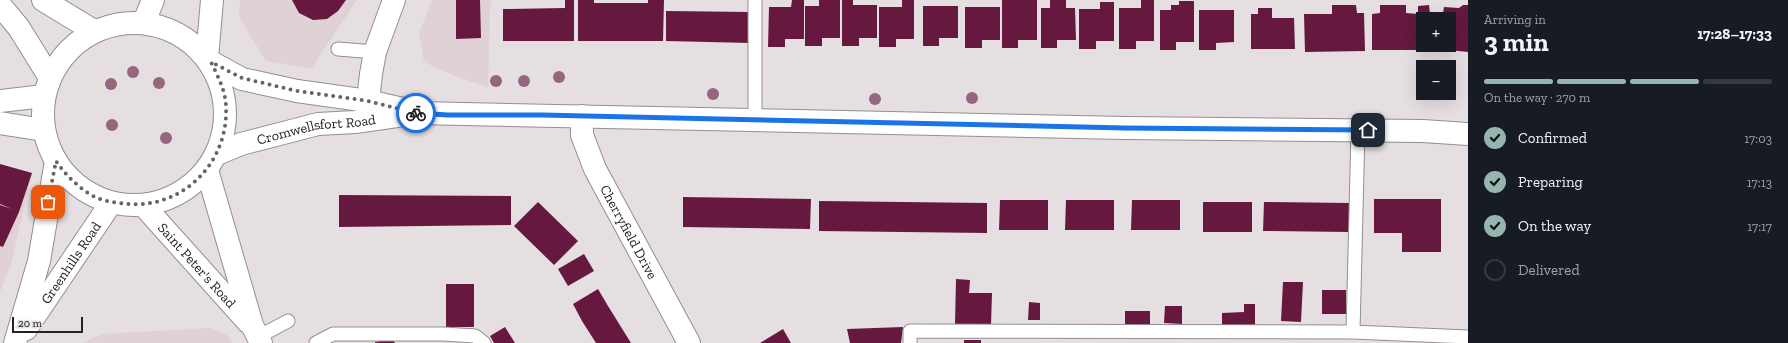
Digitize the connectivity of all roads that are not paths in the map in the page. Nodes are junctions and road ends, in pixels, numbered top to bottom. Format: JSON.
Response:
{"nodes":[{"id":1,"x":43,"y":0,"type":"edge"},
{"id":2,"x":153,"y":0,"type":"edge"},
{"id":3,"x":212,"y":0,"type":"edge"},
{"id":4,"x":394,"y":0,"type":"edge"},
{"id":5,"x":755,"y":0,"type":"edge"},
{"id":6,"x":0,"y":5,"type":"edge"},
{"id":7,"x":144,"y":22,"type":"junction"},
{"id":8,"x":94,"y":31,"type":"junction"},
{"id":9,"x":338,"y":49,"type":"dead end"},
{"id":10,"x":376,"y":52,"type":"junction"},
{"id":11,"x":209,"y":60,"type":"junction"},
{"id":12,"x":47,"y":87,"type":"junction"},
{"id":13,"x":0,"y":101,"type":"edge"},
{"id":14,"x":368,"y":101,"type":"junction"},
{"id":15,"x":418,"y":113,"type":"junction"},
{"id":16,"x":582,"y":116,"type":"junction"},
{"id":17,"x":755,"y":119,"type":"junction"},
{"id":18,"x":0,"y":123,"type":"edge"},
{"id":19,"x":44,"y":130,"type":"junction"},
{"id":20,"x":1358,"y":130,"type":"junction"},
{"id":21,"x":1468,"y":134,"type":"edge"},
{"id":22,"x":56,"y":161,"type":"junction"},
{"id":23,"x":212,"y":162,"type":"junction"},
{"id":24,"x":111,"y":203,"type":"junction"},
{"id":25,"x":143,"y":205,"type":"junction"},
{"id":26,"x":288,"y":321,"type":"dead end"},
{"id":27,"x":1353,"y":332,"type":"junction"},
{"id":28,"x":257,"y":335,"type":"edge"},
{"id":29,"x":1468,"y":337,"type":"edge"},
{"id":30,"x":16,"y":343,"type":"edge"},
{"id":31,"x":316,"y":343,"type":"edge"},
{"id":32,"x":484,"y":343,"type":"edge"},
{"id":33,"x":689,"y":343,"type":"edge"},
{"id":34,"x":910,"y":343,"type":"edge"}],
"edges":[{"from":1,"to":8,"type":"main road"},
{"from":2,"to":7,"type":"main road"},
{"from":3,"to":11,"type":"main road"},
{"from":4,"to":10,"type":"main road"},
{"from":5,"to":17,"type":"lane"},
{"from":6,"to":12,"type":"main road"},
{"from":7,"to":8,"type":"main road"},
{"from":7,"to":11,"type":"main road"},
{"from":8,"to":12,"type":"main road"},
{"from":9,"to":10,"type":"lane"},
{"from":10,"to":14,"type":"main road"},
{"from":11,"to":14,"type":"main road","name":"Cromwellsfort Road"},
{"from":11,"to":23,"type":"main road"},
{"from":12,"to":13,"type":"main road"},
{"from":12,"to":19,"type":"main road"},
{"from":14,"to":15,"type":"main road","name":"Cromwellsfort Road"},
{"from":15,"to":16,"type":"main road","name":"Cromwellsfort Road"},
{"from":15,"to":23,"type":"main road","name":"Cromwellsfort Road"},
{"from":16,"to":17,"type":"main road","name":"Cromwellsfort Road"},
{"from":16,"to":33,"type":"main road","name":"Cherryfield Drive"},
{"from":17,"to":20,"type":"main road","name":"Cromwellsfort Road"},
{"from":18,"to":19,"type":"main road"},
{"from":19,"to":22,"type":"main road"},
{"from":20,"to":21,"type":"main road","name":"Cromwellsfort Road"},
{"from":20,"to":27,"type":"lane"},
{"from":22,"to":24,"type":"main road"},
{"from":22,"to":30,"type":"main road","name":"Greenhills Road"},
{"from":23,"to":25,"type":"main road"},
{"from":23,"to":28,"type":"main road","name":"Saint Peter's Road"},
{"from":24,"to":25,"type":"main road"},
{"from":24,"to":30,"type":"main road","name":"Greenhills Road"},
{"from":25,"to":28,"type":"main road","name":"Saint Peter's Road"},
{"from":26,"to":28,"type":"lane"},
{"from":27,"to":29,"type":"lane"},
{"from":27,"to":34,"type":"lane"},
{"from":31,"to":32,"type":"lane"}]}
